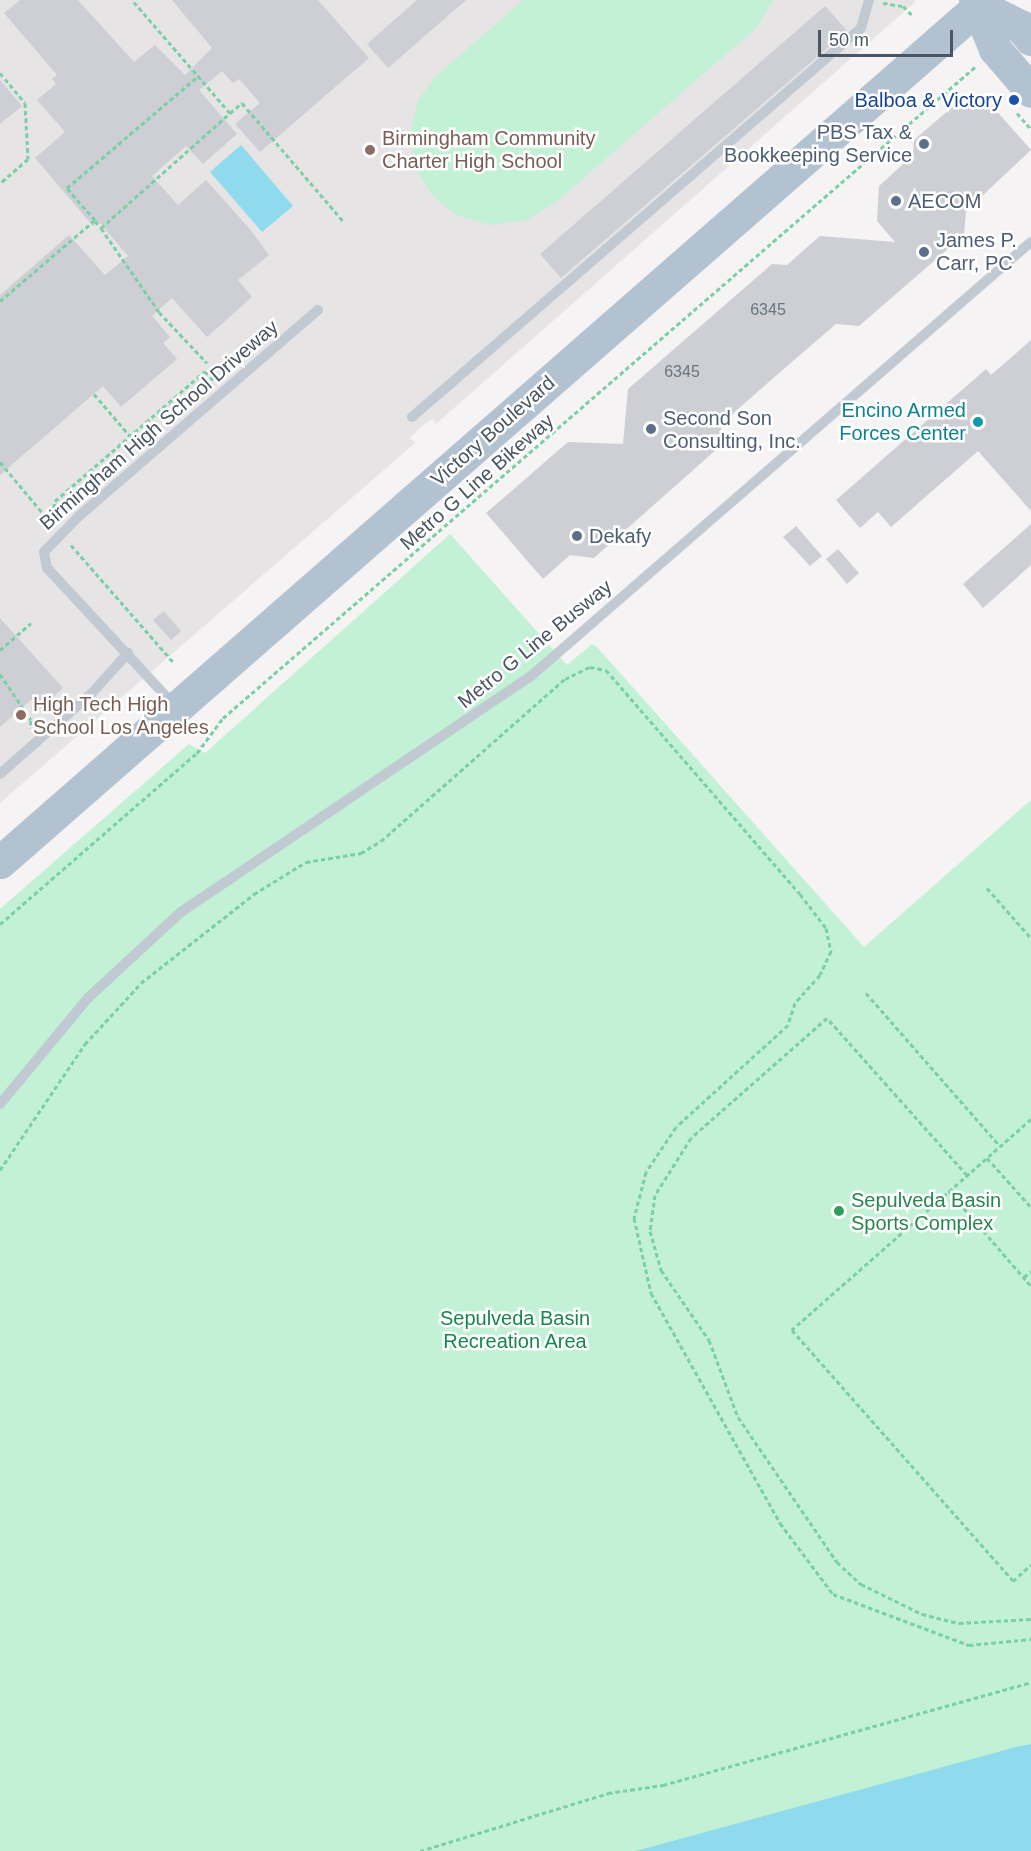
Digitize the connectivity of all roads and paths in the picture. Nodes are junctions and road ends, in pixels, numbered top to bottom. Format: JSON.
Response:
{"nodes":[{"id":1,"x":132,"y":0,"type":"edge"},
{"id":2,"x":869,"y":1,"type":"edge"},
{"id":3,"x":981,"y":2,"type":"edge"},
{"id":4,"x":912,"y":15,"type":"dead end"},
{"id":5,"x":1031,"y":39,"type":"edge"},
{"id":6,"x":977,"y":66,"type":"dead end"},
{"id":7,"x":0,"y":73,"type":"edge"},
{"id":8,"x":198,"y":76,"type":"junction"},
{"id":9,"x":1031,"y":91,"type":"edge"},
{"id":10,"x":230,"y":113,"type":"junction"},
{"id":11,"x":0,"y":183,"type":"edge"},
{"id":12,"x":94,"y":220,"type":"junction"},
{"id":13,"x":343,"y":221,"type":"dead end"},
{"id":14,"x":101,"y":228,"type":"junction"},
{"id":15,"x":1031,"y":242,"type":"edge"},
{"id":16,"x":0,"y":301,"type":"edge"},
{"id":17,"x":318,"y":310,"type":"dead end"},
{"id":18,"x":207,"y":363,"type":"dead end"},
{"id":19,"x":224,"y":392,"type":"junction"},
{"id":20,"x":94,"y":393,"type":"dead end"},
{"id":21,"x":412,"y":417,"type":"dead end"},
{"id":22,"x":130,"y":436,"type":"junction"},
{"id":23,"x":0,"y":462,"type":"edge"},
{"id":24,"x":71,"y":545,"type":"dead end"},
{"id":25,"x":31,"y":623,"type":"dead end"},
{"id":26,"x":0,"y":650,"type":"edge"},
{"id":27,"x":128,"y":653,"type":"junction"},
{"id":28,"x":174,"y":663,"type":"dead end"},
{"id":29,"x":0,"y":674,"type":"edge"},
{"id":30,"x":175,"y":706,"type":"junction"},
{"id":31,"x":29,"y":734,"type":"dead end"},
{"id":32,"x":0,"y":774,"type":"edge"},
{"id":33,"x":0,"y":862,"type":"edge"},
{"id":34,"x":987,"y":888,"type":"dead end"},
{"id":35,"x":0,"y":924,"type":"edge"},
{"id":36,"x":1031,"y":938,"type":"edge"},
{"id":37,"x":866,"y":993,"type":"dead end"},
{"id":38,"x":0,"y":1104,"type":"edge"},
{"id":39,"x":1031,"y":1119,"type":"edge"},
{"id":40,"x":1000,"y":1146,"type":"junction"},
{"id":41,"x":987,"y":1158,"type":"junction"},
{"id":42,"x":0,"y":1170,"type":"edge"},
{"id":43,"x":967,"y":1175,"type":"junction"},
{"id":44,"x":949,"y":1191,"type":"junction"},
{"id":45,"x":1031,"y":1207,"type":"edge"},
{"id":46,"x":1031,"y":1271,"type":"edge"},
{"id":47,"x":1024,"y":1277,"type":"junction"},
{"id":48,"x":1031,"y":1286,"type":"edge"},
{"id":49,"x":1031,"y":1565,"type":"edge"},
{"id":50,"x":1031,"y":1619,"type":"edge"},
{"id":51,"x":1031,"y":1639,"type":"edge"},
{"id":52,"x":1031,"y":1682,"type":"edge"},
{"id":53,"x":420,"y":1851,"type":"edge"}],
"edges":[{"from":1,"to":8,"type":"path"},
{"from":2,"to":4,"type":"path"},
{"from":2,"to":21,"type":"lane"},
{"from":3,"to":5,"type":"main road"},
{"from":3,"to":9,"type":"main road"},
{"from":3,"to":30,"type":"main road","name":"Victory Boulevard"},
{"from":6,"to":35,"type":"path","name":"Metro G Line Bikeway"},
{"from":7,"to":11,"type":"path"},
{"from":8,"to":10,"type":"path"},
{"from":8,"to":12,"type":"path"},
{"from":10,"to":13,"type":"path"},
{"from":10,"to":14,"type":"path"},
{"from":12,"to":14,"type":"path"},
{"from":12,"to":16,"type":"path"},
{"from":14,"to":18,"type":"path"},
{"from":15,"to":38,"type":"lane","name":"Metro G Line Busway"},
{"from":17,"to":19,"type":"lane","name":"Birmingham High School Driveway"},
{"from":19,"to":22,"type":"path"},
{"from":19,"to":27,"type":"lane","name":"Birmingham High School Driveway"},
{"from":20,"to":22,"type":"path"},
{"from":22,"to":23,"type":"path"},
{"from":24,"to":28,"type":"path"},
{"from":25,"to":26,"type":"path"},
{"from":27,"to":30,"type":"lane","name":"Birmingham High School Driveway"},
{"from":27,"to":32,"type":"lane"},
{"from":29,"to":31,"type":"path"},
{"from":30,"to":33,"type":"main road","name":"Victory Boulevard"},
{"from":34,"to":36,"type":"path"},
{"from":37,"to":40,"type":"path"},
{"from":39,"to":40,"type":"path"},
{"from":40,"to":41,"type":"path"},
{"from":41,"to":43,"type":"path"},
{"from":41,"to":45,"type":"path"},
{"from":42,"to":51,"type":"path"},
{"from":43,"to":44,"type":"path"},
{"from":43,"to":50,"type":"path"},
{"from":44,"to":47,"type":"path"},
{"from":44,"to":49,"type":"path"},
{"from":46,"to":47,"type":"path"},
{"from":47,"to":48,"type":"path"},
{"from":52,"to":53,"type":"path"}]}
